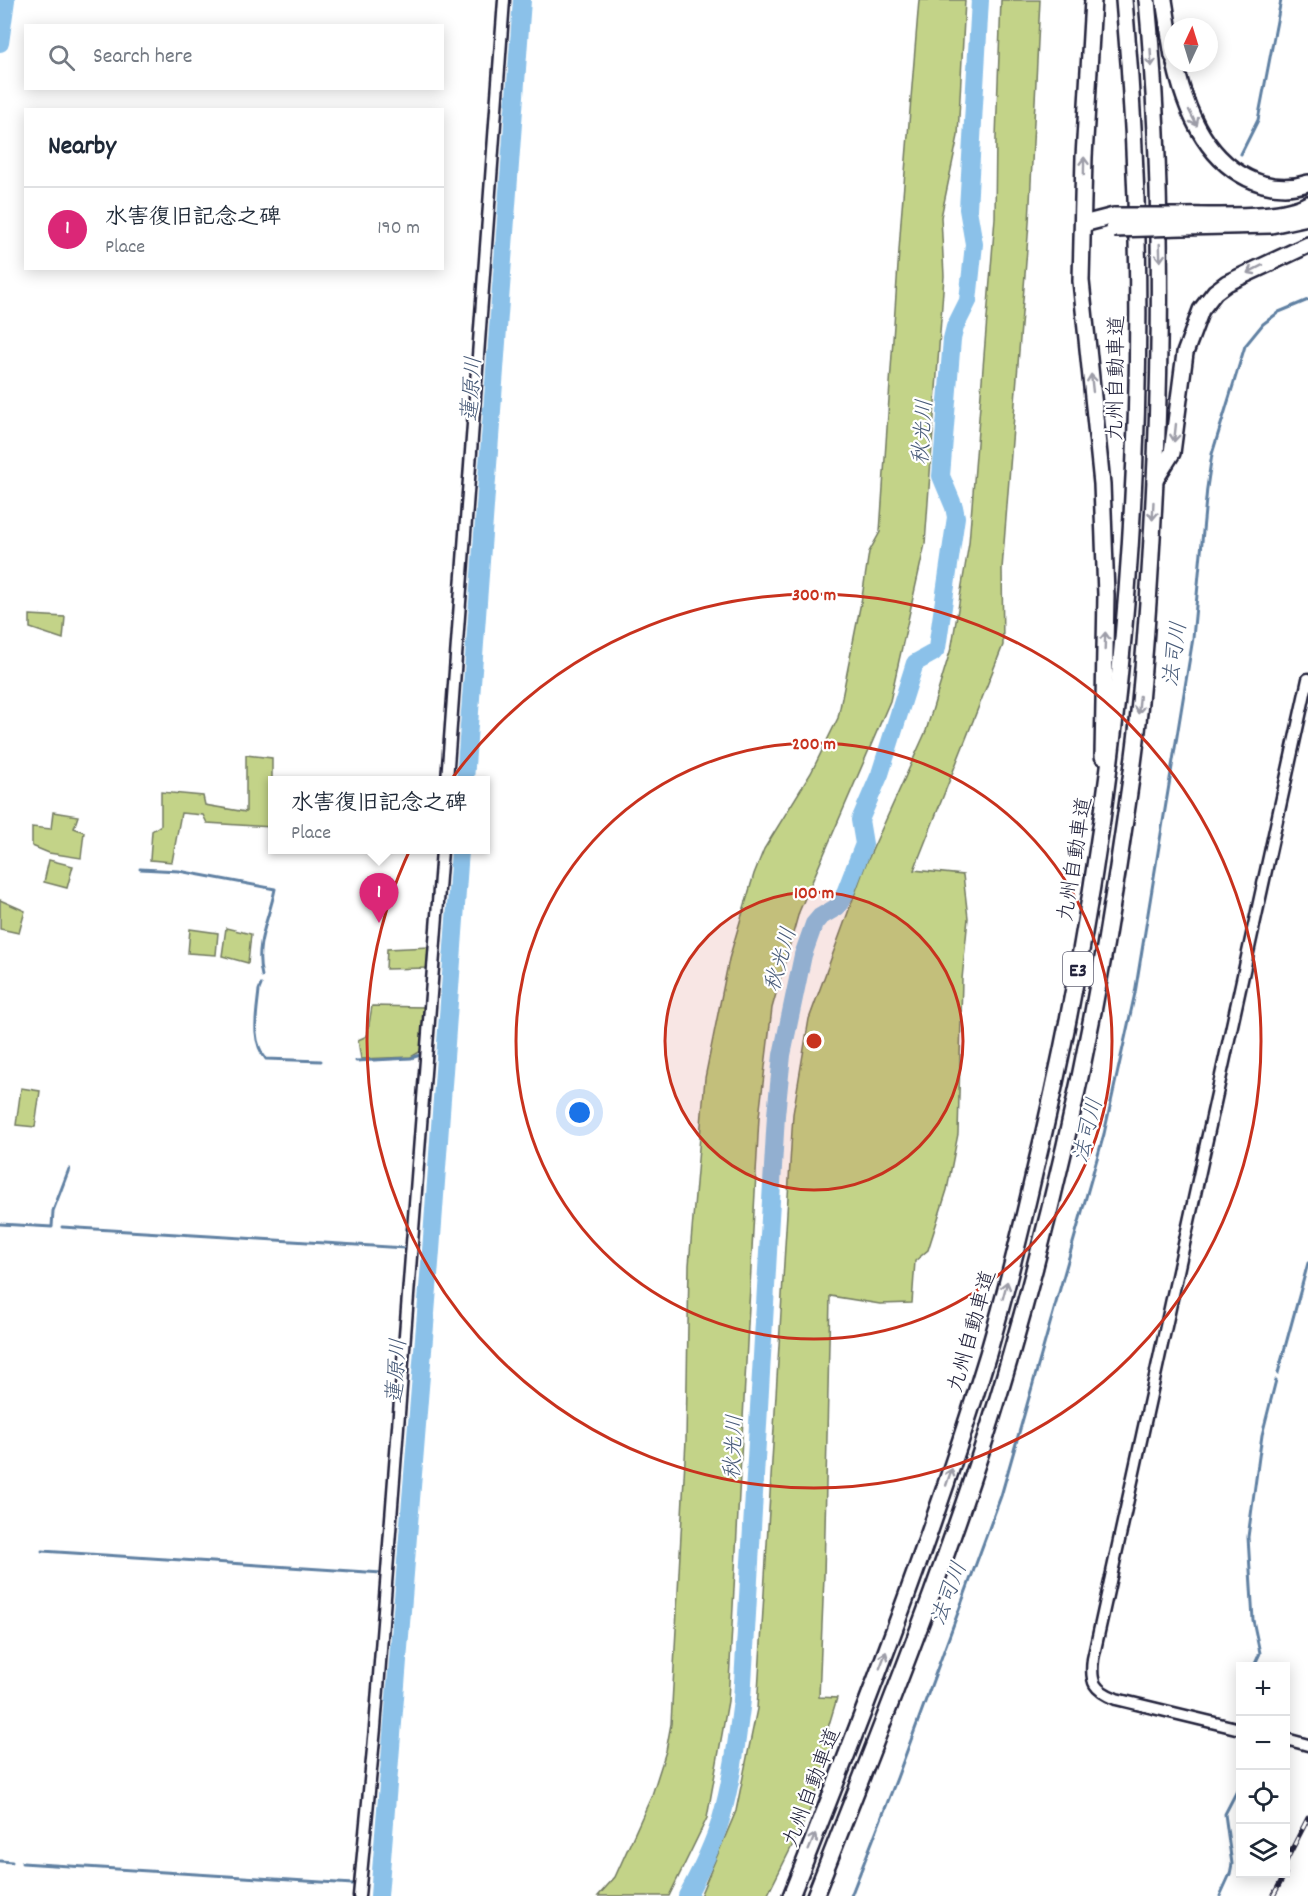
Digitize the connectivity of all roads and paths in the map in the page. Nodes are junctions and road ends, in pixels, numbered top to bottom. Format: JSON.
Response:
{"nodes":[{"id":1,"x":504,"y":0,"type":"edge"},
{"id":2,"x":1093,"y":0,"type":"edge"},
{"id":3,"x":1124,"y":0,"type":"edge"},
{"id":4,"x":1147,"y":0,"type":"edge"},
{"id":5,"x":1164,"y":0,"type":"edge"},
{"id":6,"x":1167,"y":18,"type":"edge"},
{"id":7,"x":1176,"y":72,"type":"edge"},
{"id":8,"x":1308,"y":183,"type":"edge"},
{"id":9,"x":1308,"y":204,"type":"edge"},
{"id":10,"x":1308,"y":217,"type":"edge"},
{"id":11,"x":1183,"y":221,"type":"junction"},
{"id":12,"x":1083,"y":224,"type":"junction"},
{"id":13,"x":1308,"y":245,"type":"edge"},
{"id":14,"x":1155,"y":481,"type":"junction"},
{"id":15,"x":1308,"y":678,"type":"edge"},
{"id":16,"x":447,"y":776,"type":"edge"},
{"id":17,"x":1102,"y":825,"type":"junction"},
{"id":18,"x":442,"y":854,"type":"edge"},
{"id":19,"x":1236,"y":1728,"type":"edge"},
{"id":20,"x":1290,"y":1740,"type":"edge"},
{"id":21,"x":1308,"y":1745,"type":"edge"},
{"id":22,"x":359,"y":1896,"type":"edge"},
{"id":23,"x":791,"y":1896,"type":"edge"},
{"id":24,"x":815,"y":1896,"type":"edge"}],
"edges":[{"from":1,"to":16,"type":"street"},
{"from":12,"to":2,"type":"highway","one_way":true},
{"from":3,"to":17,"type":"highway","name":"九州自動車道","number":"E3"},
{"from":4,"to":14,"type":"highway","name":"九州自動車道","number":"E3","one_way":true},
{"from":5,"to":6,"type":"highway"},
{"from":7,"to":8,"type":"highway","one_way":true},
{"from":9,"to":11,"type":"highway"},
{"from":10,"to":11,"type":"highway"},
{"from":11,"to":12,"type":"highway","bridge":true},
{"from":17,"to":12,"type":"highway","one_way":true},
{"from":13,"to":14,"type":"highway","one_way":true},
{"from":14,"to":24,"type":"highway","name":"九州自動車道","number":"E3","one_way":true},
{"from":15,"to":19,"type":"street"},
{"from":23,"to":17,"type":"highway","name":"九州自動車道","number":"E3","one_way":true},
{"from":18,"to":22,"type":"street"},
{"from":20,"to":21,"type":"street"}]}
